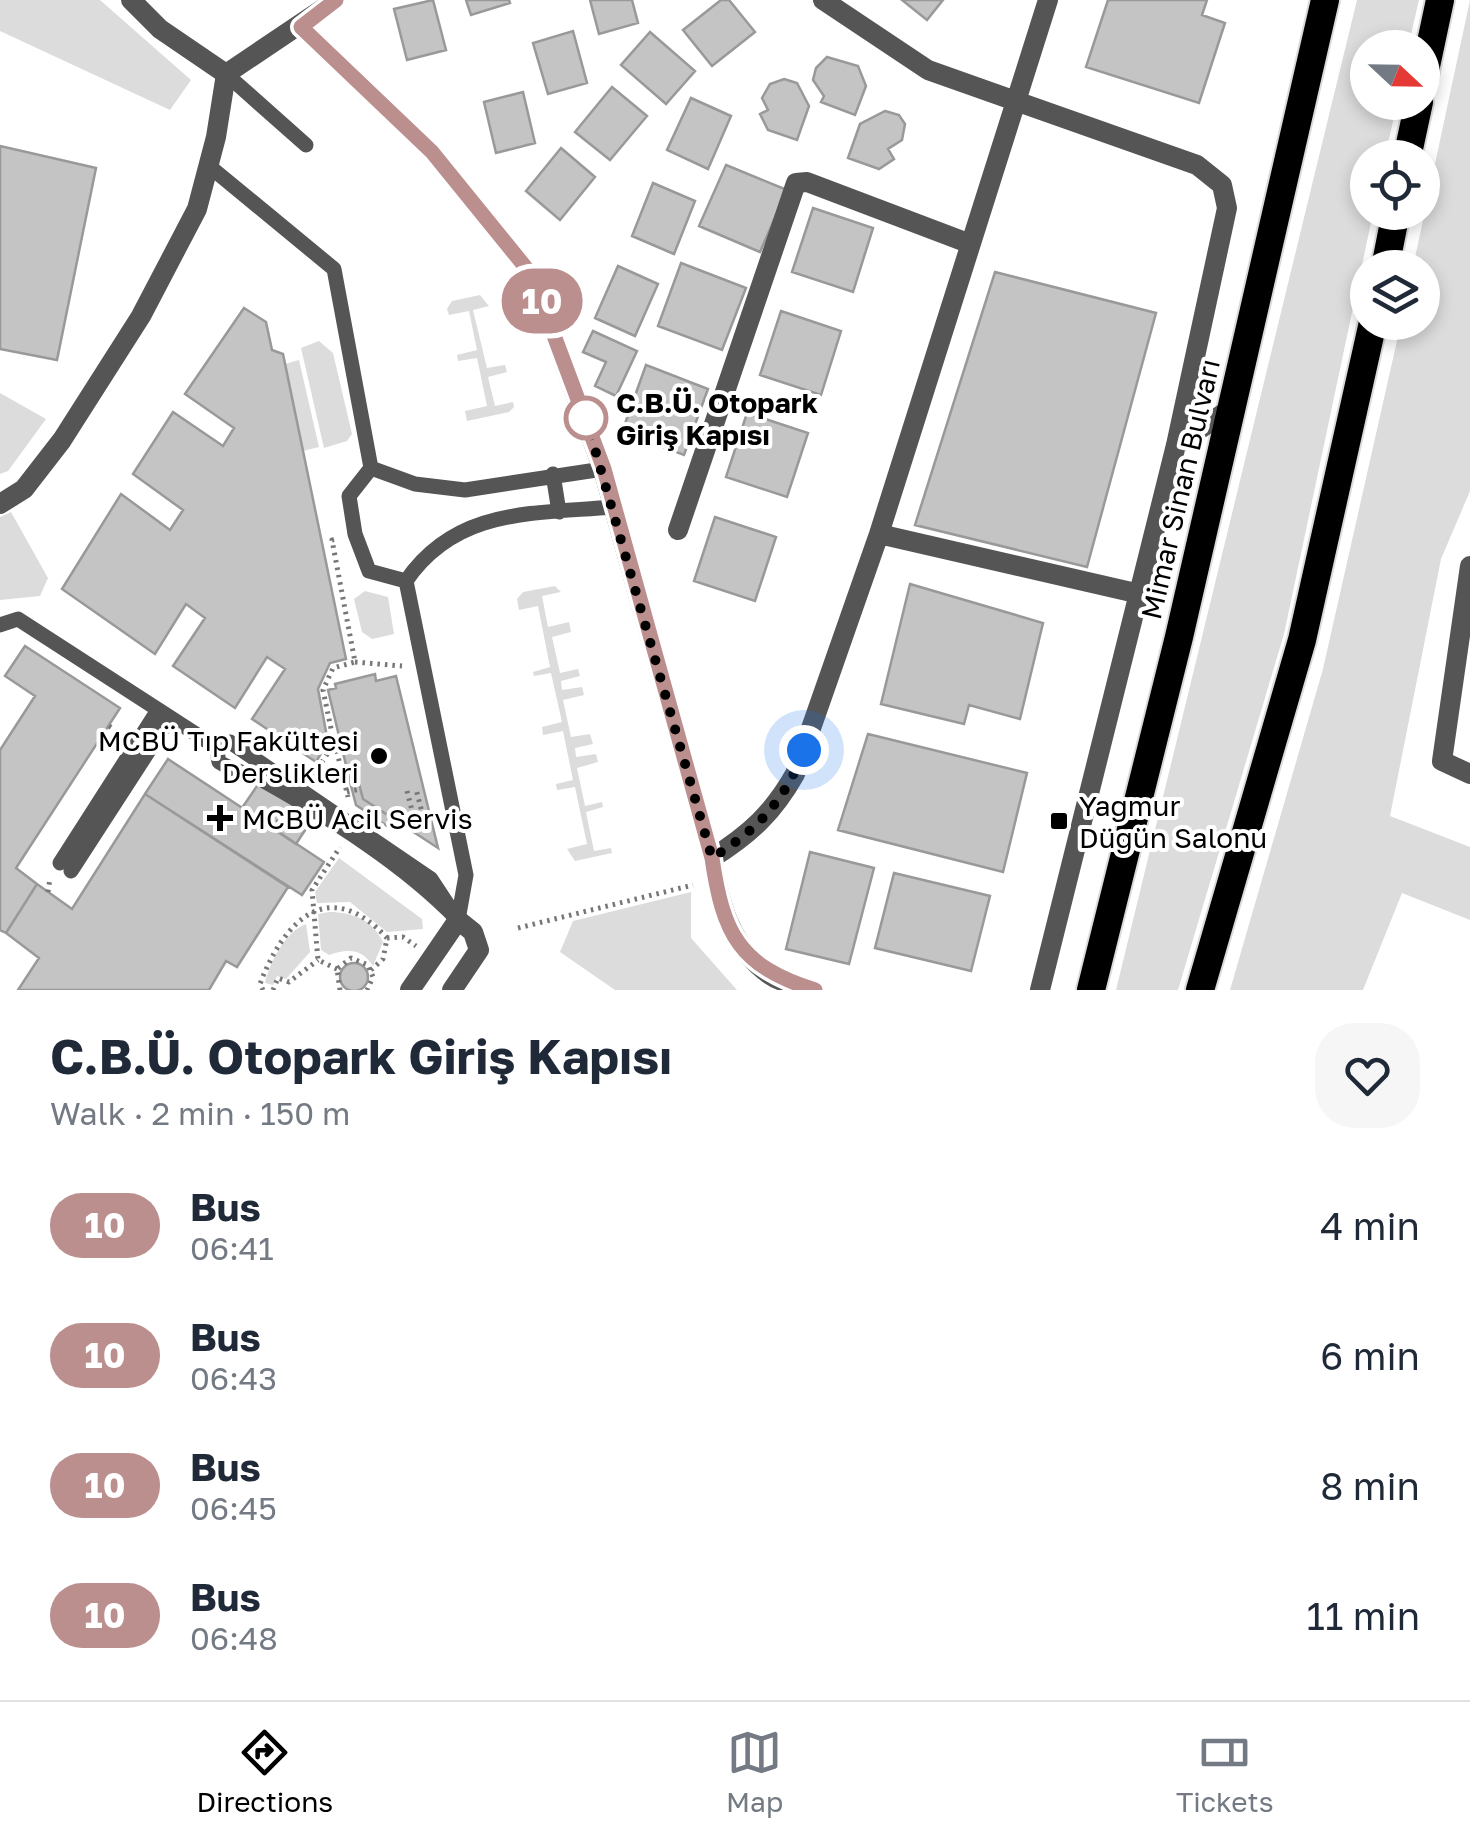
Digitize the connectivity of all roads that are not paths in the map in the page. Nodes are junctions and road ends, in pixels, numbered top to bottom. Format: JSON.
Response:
{"nodes":[{"id":1,"x":131,"y":0,"type":"edge"},
{"id":2,"x":336,"y":0,"type":"edge"},
{"id":3,"x":823,"y":0,"type":"edge"},
{"id":4,"x":1048,"y":0,"type":"edge"},
{"id":5,"x":1325,"y":0,"type":"edge"},
{"id":6,"x":1440,"y":0,"type":"edge"},
{"id":7,"x":301,"y":27,"type":"junction"},
{"id":8,"x":1434,"y":30,"type":"edge"},
{"id":9,"x":226,"y":74,"type":"junction"},
{"id":10,"x":1015,"y":102,"type":"junction"},
{"id":11,"x":306,"y":145,"type":"dead end"},
{"id":12,"x":209,"y":166,"type":"junction"},
{"id":13,"x":968,"y":243,"type":"junction"},
{"id":14,"x":1369,"y":340,"type":"edge"},
{"id":15,"x":1233,"y":407,"type":"junction"},
{"id":16,"x":1176,"y":445,"type":"junction"},
{"id":17,"x":371,"y":468,"type":"junction"},
{"id":18,"x":604,"y":469,"type":"junction"},
{"id":19,"x":552,"y":474,"type":"junction"},
{"id":20,"x":465,"y":490,"type":"junction"},
{"id":21,"x":0,"y":504,"type":"edge"},
{"id":22,"x":613,"y":507,"type":"junction"},
{"id":23,"x":559,"y":512,"type":"junction"},
{"id":24,"x":471,"y":524,"type":"junction"},
{"id":25,"x":678,"y":530,"type":"dead end"},
{"id":26,"x":880,"y":534,"type":"junction"},
{"id":27,"x":1470,"y":566,"type":"edge"},
{"id":28,"x":406,"y":581,"type":"junction"},
{"id":29,"x":1140,"y":594,"type":"junction"},
{"id":30,"x":0,"y":625,"type":"edge"},
{"id":31,"x":164,"y":714,"type":"junction"},
{"id":32,"x":216,"y":746,"type":"junction"},
{"id":33,"x":1470,"y":774,"type":"edge"},
{"id":34,"x":712,"y":858,"type":"junction"},
{"id":35,"x":66,"y":867,"type":"dead end"},
{"id":36,"x":458,"y":920,"type":"junction"},
{"id":37,"x":410,"y":990,"type":"edge"},
{"id":38,"x":452,"y":990,"type":"edge"},
{"id":39,"x":815,"y":990,"type":"edge"},
{"id":40,"x":1040,"y":990,"type":"edge"},
{"id":41,"x":1091,"y":990,"type":"edge"},
{"id":42,"x":1200,"y":990,"type":"edge"}],
"edges":[{"from":1,"to":9,"type":"street"},
{"from":2,"to":7,"type":"street"},
{"from":3,"to":10,"type":"street"},
{"from":4,"to":10,"type":"street"},
{"from":5,"to":15,"type":"highway","name":"Mimar Sinan Bulvarı"},
{"from":6,"to":8,"type":"highway"},
{"from":7,"to":9,"type":"street"},
{"from":7,"to":18,"type":"street"},
{"from":9,"to":11,"type":"lane"},
{"from":9,"to":12,"type":"street"},
{"from":10,"to":13,"type":"street"},
{"from":10,"to":16,"type":"street"},
{"from":12,"to":17,"type":"lane"},
{"from":12,"to":21,"type":"street"},
{"from":13,"to":25,"type":"street"},
{"from":13,"to":26,"type":"street"},
{"from":14,"to":42,"type":"highway"},
{"from":15,"to":16,"type":"street"},
{"from":15,"to":41,"type":"highway","name":"Mimar Sinan Bulvarı"},
{"from":16,"to":29,"type":"street"},
{"from":17,"to":20,"type":"lane"},
{"from":17,"to":28,"type":"lane"},
{"from":18,"to":19,"type":"lane"},
{"from":18,"to":22,"type":"street"},
{"from":19,"to":20,"type":"lane"},
{"from":19,"to":23,"type":"lane"},
{"from":20,"to":24,"type":"lane"},
{"from":22,"to":23,"type":"lane"},
{"from":22,"to":34,"type":"street"},
{"from":23,"to":24,"type":"lane"},
{"from":24,"to":28,"type":"lane"},
{"from":26,"to":29,"type":"street"},
{"from":26,"to":34,"type":"street"},
{"from":27,"to":33,"type":"street"},
{"from":28,"to":36,"type":"lane"},
{"from":29,"to":40,"type":"street"},
{"from":30,"to":31,"type":"lane"},
{"from":31,"to":32,"type":"lane"},
{"from":31,"to":35,"type":"lane"},
{"from":32,"to":36,"type":"lane"},
{"from":32,"to":36,"type":"lane"},
{"from":34,"to":39,"type":"street"},
{"from":36,"to":37,"type":"street"},
{"from":36,"to":38,"type":"street"}]}
